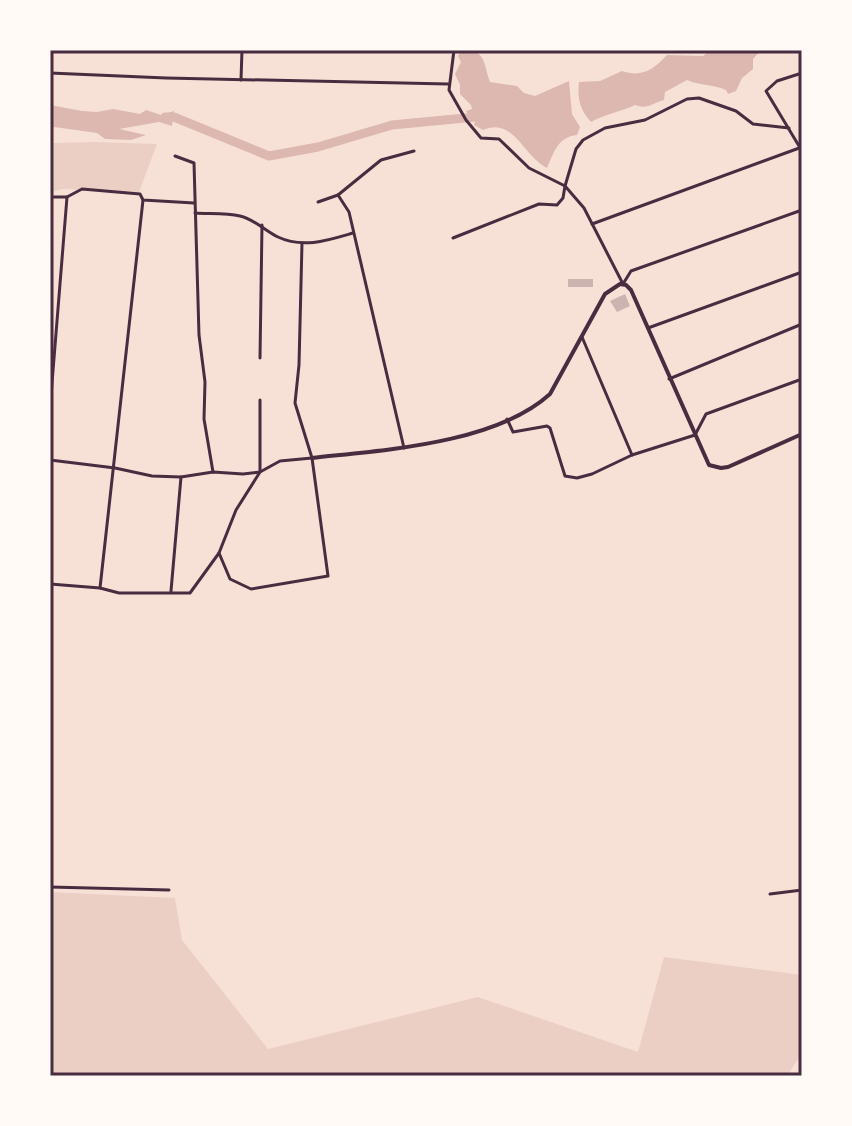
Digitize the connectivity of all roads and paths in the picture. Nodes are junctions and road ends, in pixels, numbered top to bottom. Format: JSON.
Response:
{"nodes":[{"id":1,"x":242,"y":50,"type":"edge"},
{"id":2,"x":454,"y":50,"type":"edge"},
{"id":3,"x":50,"y":73,"type":"edge"},
{"id":4,"x":802,"y":73,"type":"edge"},
{"id":5,"x":241,"y":80,"type":"junction"},
{"id":6,"x":448,"y":84,"type":"junction"},
{"id":7,"x":789,"y":128,"type":"junction"},
{"id":8,"x":802,"y":149,"type":"edge"},
{"id":9,"x":414,"y":151,"type":"dead end"},
{"id":10,"x":175,"y":156,"type":"dead end"},
{"id":11,"x":565,"y":186,"type":"junction"},
{"id":12,"x":338,"y":195,"type":"junction"},
{"id":13,"x":50,"y":197,"type":"edge"},
{"id":14,"x":67,"y":197,"type":"junction"},
{"id":15,"x":143,"y":200,"type":"junction"},
{"id":16,"x":318,"y":202,"type":"dead end"},
{"id":17,"x":194,"y":203,"type":"junction"},
{"id":18,"x":802,"y":210,"type":"edge"},
{"id":19,"x":195,"y":213,"type":"junction"},
{"id":20,"x":592,"y":224,"type":"junction"},
{"id":21,"x":262,"y":225,"type":"junction"},
{"id":22,"x":353,"y":233,"type":"junction"},
{"id":23,"x":453,"y":238,"type":"dead end"},
{"id":24,"x":302,"y":243,"type":"junction"},
{"id":25,"x":802,"y":272,"type":"edge"},
{"id":26,"x":623,"y":284,"type":"junction"},
{"id":27,"x":802,"y":324,"type":"edge"},
{"id":28,"x":648,"y":328,"type":"junction"},
{"id":29,"x":582,"y":336,"type":"junction"},
{"id":30,"x":260,"y":358,"type":"dead end"},
{"id":31,"x":669,"y":379,"type":"junction"},
{"id":32,"x":802,"y":379,"type":"edge"},
{"id":33,"x":260,"y":400,"type":"dead end"},
{"id":34,"x":50,"y":408,"type":"edge"},
{"id":35,"x":507,"y":419,"type":"junction"},
{"id":36,"x":802,"y":434,"type":"edge"},
{"id":37,"x":695,"y":435,"type":"junction"},
{"id":38,"x":404,"y":448,"type":"junction"},
{"id":39,"x":632,"y":455,"type":"junction"},
{"id":40,"x":312,"y":458,"type":"junction"},
{"id":41,"x":50,"y":460,"type":"edge"},
{"id":42,"x":115,"y":468,"type":"junction"},
{"id":43,"x":213,"y":472,"type":"junction"},
{"id":44,"x":260,"y":472,"type":"junction"},
{"id":45,"x":181,"y":477,"type":"junction"},
{"id":46,"x":219,"y":553,"type":"junction"},
{"id":47,"x":50,"y":584,"type":"edge"},
{"id":48,"x":100,"y":588,"type":"junction"},
{"id":49,"x":171,"y":591,"type":"junction"},
{"id":50,"x":50,"y":887,"type":"edge"},
{"id":51,"x":169,"y":890,"type":"dead end"},
{"id":52,"x":802,"y":890,"type":"edge"},
{"id":53,"x":770,"y":894,"type":"dead end"}],
"edges":[{"from":1,"to":5,"type":"street"},
{"from":2,"to":6,"type":"street"},
{"from":3,"to":5,"type":"street"},
{"from":4,"to":7,"type":"street"},
{"from":5,"to":6,"type":"street"},
{"from":6,"to":11,"type":"street"},
{"from":7,"to":8,"type":"street"},
{"from":7,"to":11,"type":"street"},
{"from":8,"to":20,"type":"street"},
{"from":9,"to":12,"type":"street"},
{"from":10,"to":17,"type":"street"},
{"from":11,"to":20,"type":"street"},
{"from":11,"to":23,"type":"street"},
{"from":12,"to":16,"type":"street"},
{"from":12,"to":22,"type":"street"},
{"from":13,"to":14,"type":"street"},
{"from":14,"to":15,"type":"street"},
{"from":14,"to":34,"type":"street"},
{"from":15,"to":17,"type":"street"},
{"from":15,"to":42,"type":"street"},
{"from":17,"to":19,"type":"street"},
{"from":18,"to":26,"type":"street"},
{"from":19,"to":21,"type":"street"},
{"from":19,"to":43,"type":"street"},
{"from":20,"to":26,"type":"street"},
{"from":21,"to":24,"type":"street"},
{"from":21,"to":30,"type":"street"},
{"from":22,"to":24,"type":"street"},
{"from":22,"to":38,"type":"street"},
{"from":24,"to":40,"type":"street"},
{"from":25,"to":28,"type":"street"},
{"from":26,"to":28,"type":"street"},
{"from":26,"to":29,"type":"street"},
{"from":27,"to":31,"type":"street"},
{"from":28,"to":31,"type":"street"},
{"from":29,"to":35,"type":"street"},
{"from":29,"to":39,"type":"street"},
{"from":31,"to":37,"type":"street"},
{"from":32,"to":37,"type":"street"},
{"from":33,"to":44,"type":"street"},
{"from":35,"to":38,"type":"street"},
{"from":35,"to":39,"type":"street"},
{"from":36,"to":37,"type":"street"},
{"from":37,"to":39,"type":"street"},
{"from":38,"to":40,"type":"street"},
{"from":40,"to":44,"type":"street"},
{"from":40,"to":46,"type":"street"},
{"from":41,"to":42,"type":"street"},
{"from":42,"to":45,"type":"street"},
{"from":42,"to":48,"type":"street"},
{"from":43,"to":44,"type":"street"},
{"from":43,"to":45,"type":"street"},
{"from":44,"to":46,"type":"street"},
{"from":45,"to":49,"type":"street"},
{"from":46,"to":49,"type":"street"},
{"from":47,"to":48,"type":"street"},
{"from":48,"to":49,"type":"street"},
{"from":50,"to":51,"type":"street"},
{"from":52,"to":53,"type":"street"}]}
